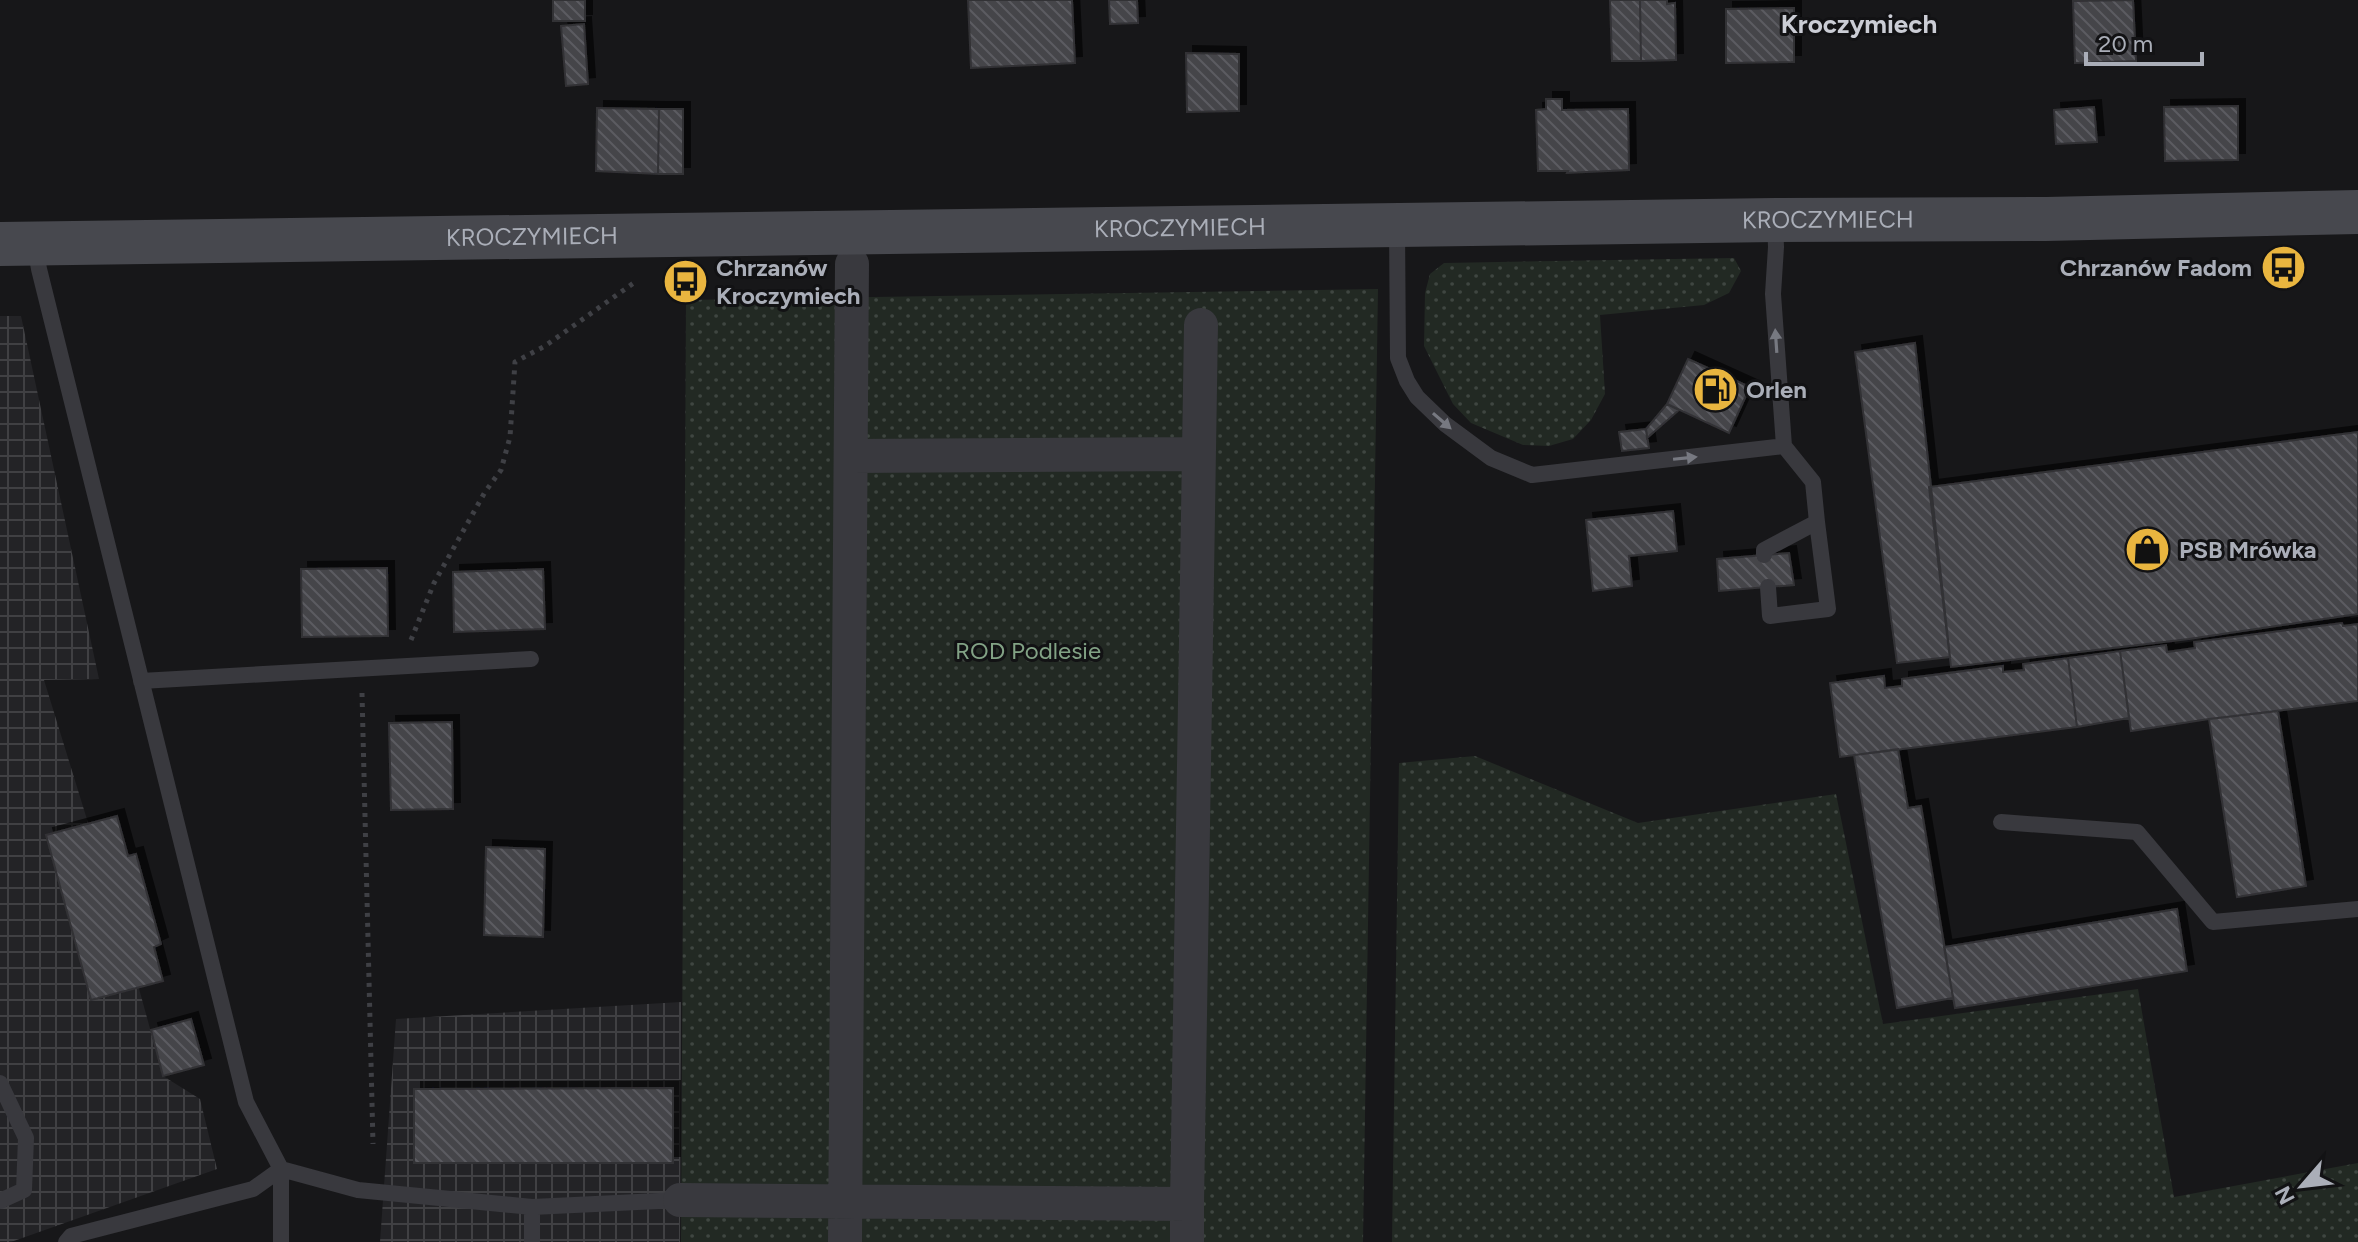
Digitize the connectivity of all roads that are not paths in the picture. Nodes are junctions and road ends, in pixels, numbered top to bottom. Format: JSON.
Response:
{"nodes":[{"id":1,"x":2358,"y":212,"type":"edge"},
{"id":2,"x":1775,"y":220,"type":"junction"},
{"id":3,"x":1397,"y":226,"type":"junction"},
{"id":4,"x":18,"y":244,"type":"edge"},
{"id":5,"x":852,"y":264,"type":"dead end"},
{"id":6,"x":1201,"y":325,"type":"dead end"},
{"id":7,"x":1784,"y":446,"type":"junction"},
{"id":8,"x":1199,"y":454,"type":"junction"},
{"id":9,"x":851,"y":456,"type":"junction"},
{"id":10,"x":1817,"y":522,"type":"junction"},
{"id":11,"x":1764,"y":555,"type":"dead end"},
{"id":12,"x":1768,"y":587,"type":"dead end"},
{"id":13,"x":531,"y":659,"type":"dead end"},
{"id":14,"x":141,"y":681,"type":"junction"},
{"id":15,"x":2001,"y":822,"type":"dead end"},
{"id":16,"x":2358,"y":909,"type":"edge"},
{"id":17,"x":0,"y":1083,"type":"edge"},
{"id":18,"x":281,"y":1169,"type":"junction"},
{"id":19,"x":680,"y":1200,"type":"joint"},
{"id":20,"x":0,"y":1201,"type":"edge"},
{"id":21,"x":844,"y":1201,"type":"junction"},
{"id":22,"x":1187,"y":1204,"type":"junction"},
{"id":23,"x":532,"y":1207,"type":"junction"},
{"id":24,"x":66,"y":1242,"type":"edge"},
{"id":25,"x":281,"y":1242,"type":"edge"},
{"id":26,"x":532,"y":1242,"type":"edge"},
{"id":27,"x":845,"y":1242,"type":"edge"},
{"id":28,"x":1187,"y":1242,"type":"edge"}],
"edges":[{"from":1,"to":2,"type":"main road","name":"KROCZYMIECH"},
{"from":2,"to":3,"type":"main road","name":"KROCZYMIECH"},
{"from":7,"to":2,"type":"lane","one_way":true},
{"from":3,"to":4,"type":"main road","name":"KROCZYMIECH"},
{"from":3,"to":7,"type":"lane","one_way":true},
{"from":4,"to":14,"type":"lane"},
{"from":5,"to":9,"type":"street"},
{"from":6,"to":8,"type":"street"},
{"from":7,"to":10,"type":"lane"},
{"from":8,"to":9,"type":"street"},
{"from":8,"to":22,"type":"street"},
{"from":9,"to":21,"type":"street"},
{"from":10,"to":11,"type":"lane"},
{"from":10,"to":12,"type":"lane"},
{"from":13,"to":14,"type":"lane"},
{"from":14,"to":18,"type":"lane"},
{"from":15,"to":16,"type":"lane"},
{"from":17,"to":20,"type":"lane"},
{"from":18,"to":23,"type":"lane"},
{"from":18,"to":24,"type":"lane"},
{"from":18,"to":25,"type":"lane"},
{"from":19,"to":21,"type":"street"},
{"from":19,"to":23,"type":"lane"},
{"from":21,"to":22,"type":"street"},
{"from":21,"to":27,"type":"street"},
{"from":22,"to":28,"type":"street"},
{"from":23,"to":26,"type":"lane"}]}
